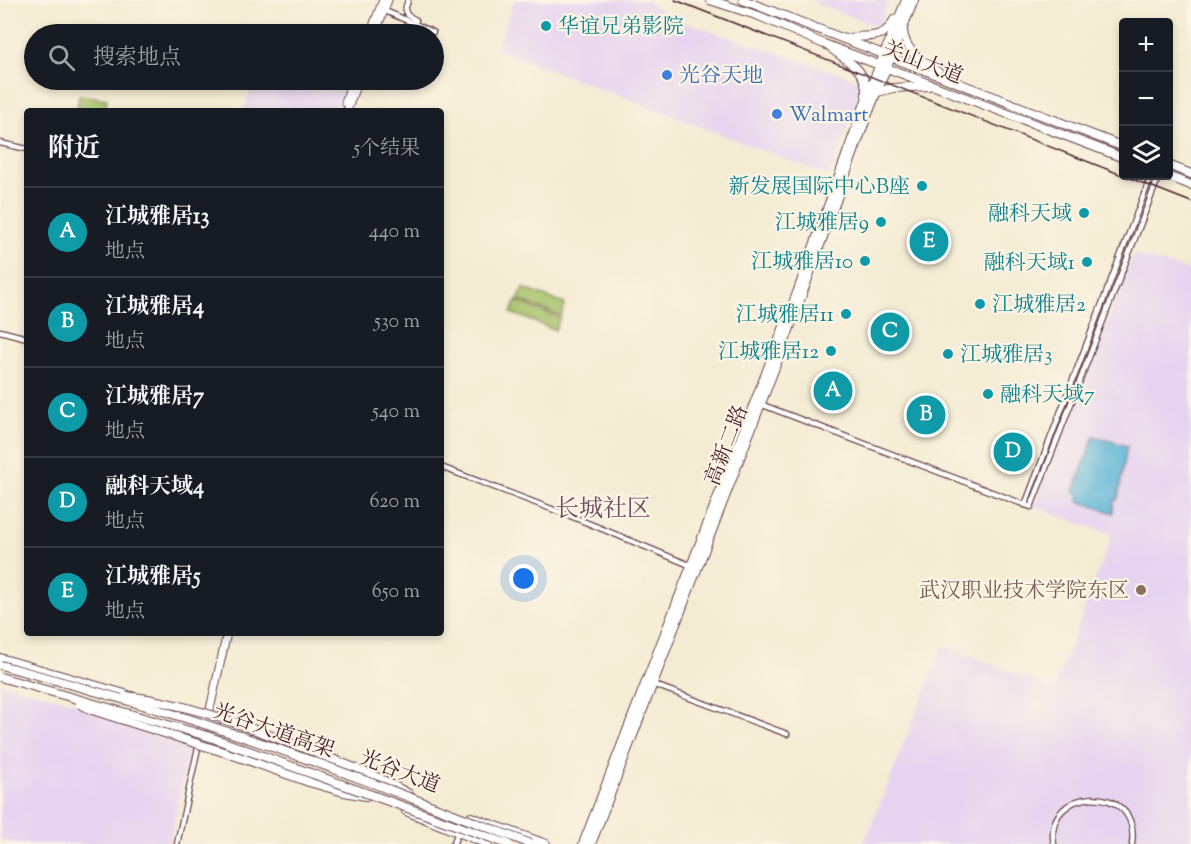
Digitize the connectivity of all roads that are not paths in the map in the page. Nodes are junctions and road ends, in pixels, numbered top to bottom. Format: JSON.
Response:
{"nodes":[{"id":1,"x":383,"y":0,"type":"edge"},
{"id":2,"x":388,"y":0,"type":"edge"},
{"id":3,"x":408,"y":0,"type":"edge"},
{"id":4,"x":710,"y":0,"type":"edge"},
{"id":5,"x":743,"y":0,"type":"edge"},
{"id":6,"x":905,"y":0,"type":"edge"},
{"id":7,"x":914,"y":0,"type":"edge"},
{"id":8,"x":382,"y":9,"type":"junction"},
{"id":9,"x":375,"y":24,"type":"edge"},
{"id":10,"x":378,"y":24,"type":"edge"},
{"id":11,"x":412,"y":24,"type":"edge"},
{"id":12,"x":414,"y":24,"type":"edge"},
{"id":13,"x":903,"y":29,"type":"junction"},
{"id":14,"x":846,"y":39,"type":"junction"},
{"id":15,"x":824,"y":45,"type":"junction"},
{"id":16,"x":888,"y":56,"type":"junction"},
{"id":17,"x":883,"y":66,"type":"junction"},
{"id":18,"x":946,"y":78,"type":"junction"},
{"id":19,"x":932,"y":86,"type":"junction"},
{"id":20,"x":350,"y":90,"type":"edge"},
{"id":21,"x":354,"y":90,"type":"edge"},
{"id":22,"x":877,"y":92,"type":"junction"},
{"id":23,"x":865,"y":106,"type":"junction"},
{"id":24,"x":346,"y":108,"type":"edge"},
{"id":25,"x":346,"y":108,"type":"edge"},
{"id":26,"x":0,"y":143,"type":"edge"},
{"id":27,"x":1119,"y":145,"type":"edge"},
{"id":28,"x":24,"y":148,"type":"edge"},
{"id":29,"x":1119,"y":156,"type":"edge"},
{"id":30,"x":1173,"y":167,"type":"edge"},
{"id":31,"x":1191,"y":174,"type":"edge"},
{"id":32,"x":1173,"y":178,"type":"edge"},
{"id":33,"x":1149,"y":180,"type":"edge"},
{"id":34,"x":1157,"y":180,"type":"edge"},
{"id":35,"x":1191,"y":185,"type":"edge"},
{"id":36,"x":0,"y":331,"type":"edge"},
{"id":37,"x":24,"y":337,"type":"edge"},
{"id":38,"x":758,"y":403,"type":"junction"},
{"id":39,"x":444,"y":468,"type":"edge"},
{"id":40,"x":1024,"y":504,"type":"junction"},
{"id":41,"x":695,"y":567,"type":"junction"},
{"id":42,"x":224,"y":636,"type":"edge"},
{"id":43,"x":0,"y":658,"type":"edge"},
{"id":44,"x":0,"y":665,"type":"edge"},
{"id":45,"x":0,"y":677,"type":"edge"},
{"id":46,"x":652,"y":684,"type":"junction"},
{"id":47,"x":58,"y":693,"type":"junction"},
{"id":48,"x":105,"y":693,"type":"junction"},
{"id":49,"x":206,"y":717,"type":"junction"},
{"id":50,"x":201,"y":731,"type":"junction"},
{"id":51,"x":788,"y":734,"type":"dead end"},
{"id":52,"x":409,"y":794,"type":"junction"},
{"id":53,"x":369,"y":796,"type":"junction"},
{"id":54,"x":458,"y":833,"type":"junction"},
{"id":55,"x":585,"y":843,"type":"edge"},
{"id":56,"x":177,"y":844,"type":"edge"},
{"id":57,"x":453,"y":844,"type":"edge"},
{"id":58,"x":488,"y":844,"type":"edge"},
{"id":59,"x":508,"y":844,"type":"edge"},
{"id":60,"x":531,"y":844,"type":"edge"},
{"id":61,"x":546,"y":844,"type":"edge"},
{"id":62,"x":1054,"y":844,"type":"edge"},
{"id":63,"x":1132,"y":844,"type":"edge"}],
"edges":[{"from":1,"to":8,"type":"main road"},
{"from":2,"to":8,"type":"main road"},
{"from":3,"to":12,"type":"street"},
{"from":4,"to":15,"type":"main road","name":"关山大道"},
{"from":5,"to":14,"type":"main road","name":"关山大道"},
{"from":6,"to":14,"type":"main road"},
{"from":6,"to":16,"type":"main road"},
{"from":7,"to":13,"type":"main road"},
{"from":8,"to":9,"type":"main road"},
{"from":8,"to":10,"type":"main road"},
{"from":8,"to":11,"type":"street"},
{"from":13,"to":16,"type":"main road"},
{"from":13,"to":18,"type":"main road"},
{"from":14,"to":16,"type":"main road","name":"关山大道"},
{"from":15,"to":17,"type":"main road","name":"关山大道"},
{"from":15,"to":23,"type":"main road"},
{"from":16,"to":17,"type":"main road"},
{"from":16,"to":18,"type":"main road","name":"关山大道"},
{"from":17,"to":19,"type":"main road","name":"关山大道"},
{"from":17,"to":22,"type":"main road","name":"高新二路"},
{"from":17,"to":23,"type":"main road","name":"高新二路"},
{"from":18,"to":27,"type":"main road","name":"关山大道"},
{"from":19,"to":22,"type":"main road"},
{"from":19,"to":29,"type":"main road","name":"关山大道"},
{"from":20,"to":24,"type":"main road"},
{"from":21,"to":25,"type":"main road"},
{"from":22,"to":38,"type":"main road","name":"高新二路"},
{"from":23,"to":38,"type":"main road","name":"高新二路"},
{"from":26,"to":28,"type":"street"},
{"from":30,"to":31,"type":"main road"},
{"from":32,"to":35,"type":"main road"},
{"from":33,"to":40,"type":"street"},
{"from":34,"to":40,"type":"street"},
{"from":36,"to":37,"type":"street"},
{"from":38,"to":40,"type":"street"},
{"from":38,"to":41,"type":"main road","name":"高新二路"},
{"from":39,"to":41,"type":"street"},
{"from":41,"to":46,"type":"main road","name":"高新二路"},
{"from":41,"to":55,"type":"main road","name":"高新二路"},
{"from":42,"to":49,"type":"main road"},
{"from":43,"to":49,"type":"main road","name":"光谷大道"},
{"from":44,"to":48,"type":"highway","name":"光谷大道高架","bridge":true},
{"from":45,"to":47,"type":"highway","name":"光谷大道高架","bridge":true},
{"from":45,"to":50,"type":"main road","name":"光谷大道"},
{"from":46,"to":51,"type":"street"},
{"from":46,"to":55,"type":"main road","name":"高新二路"},
{"from":47,"to":53,"type":"highway","bridge":true},
{"from":47,"to":59,"type":"highway","name":"光谷大道高架","bridge":true},
{"from":48,"to":52,"type":"highway","bridge":true},
{"from":48,"to":60,"type":"highway","name":"光谷大道高架","bridge":true},
{"from":49,"to":50,"type":"main road"},
{"from":49,"to":52,"type":"main road","name":"光谷大道"},
{"from":50,"to":53,"type":"main road","name":"光谷大道"},
{"from":50,"to":56,"type":"street"},
{"from":52,"to":61,"type":"main road","name":"光谷大道"},
{"from":53,"to":54,"type":"main road","name":"光谷大道"},
{"from":54,"to":57,"type":"street"},
{"from":54,"to":58,"type":"main road","name":"光谷大道"},
{"from":62,"to":63,"type":"street"}]}
